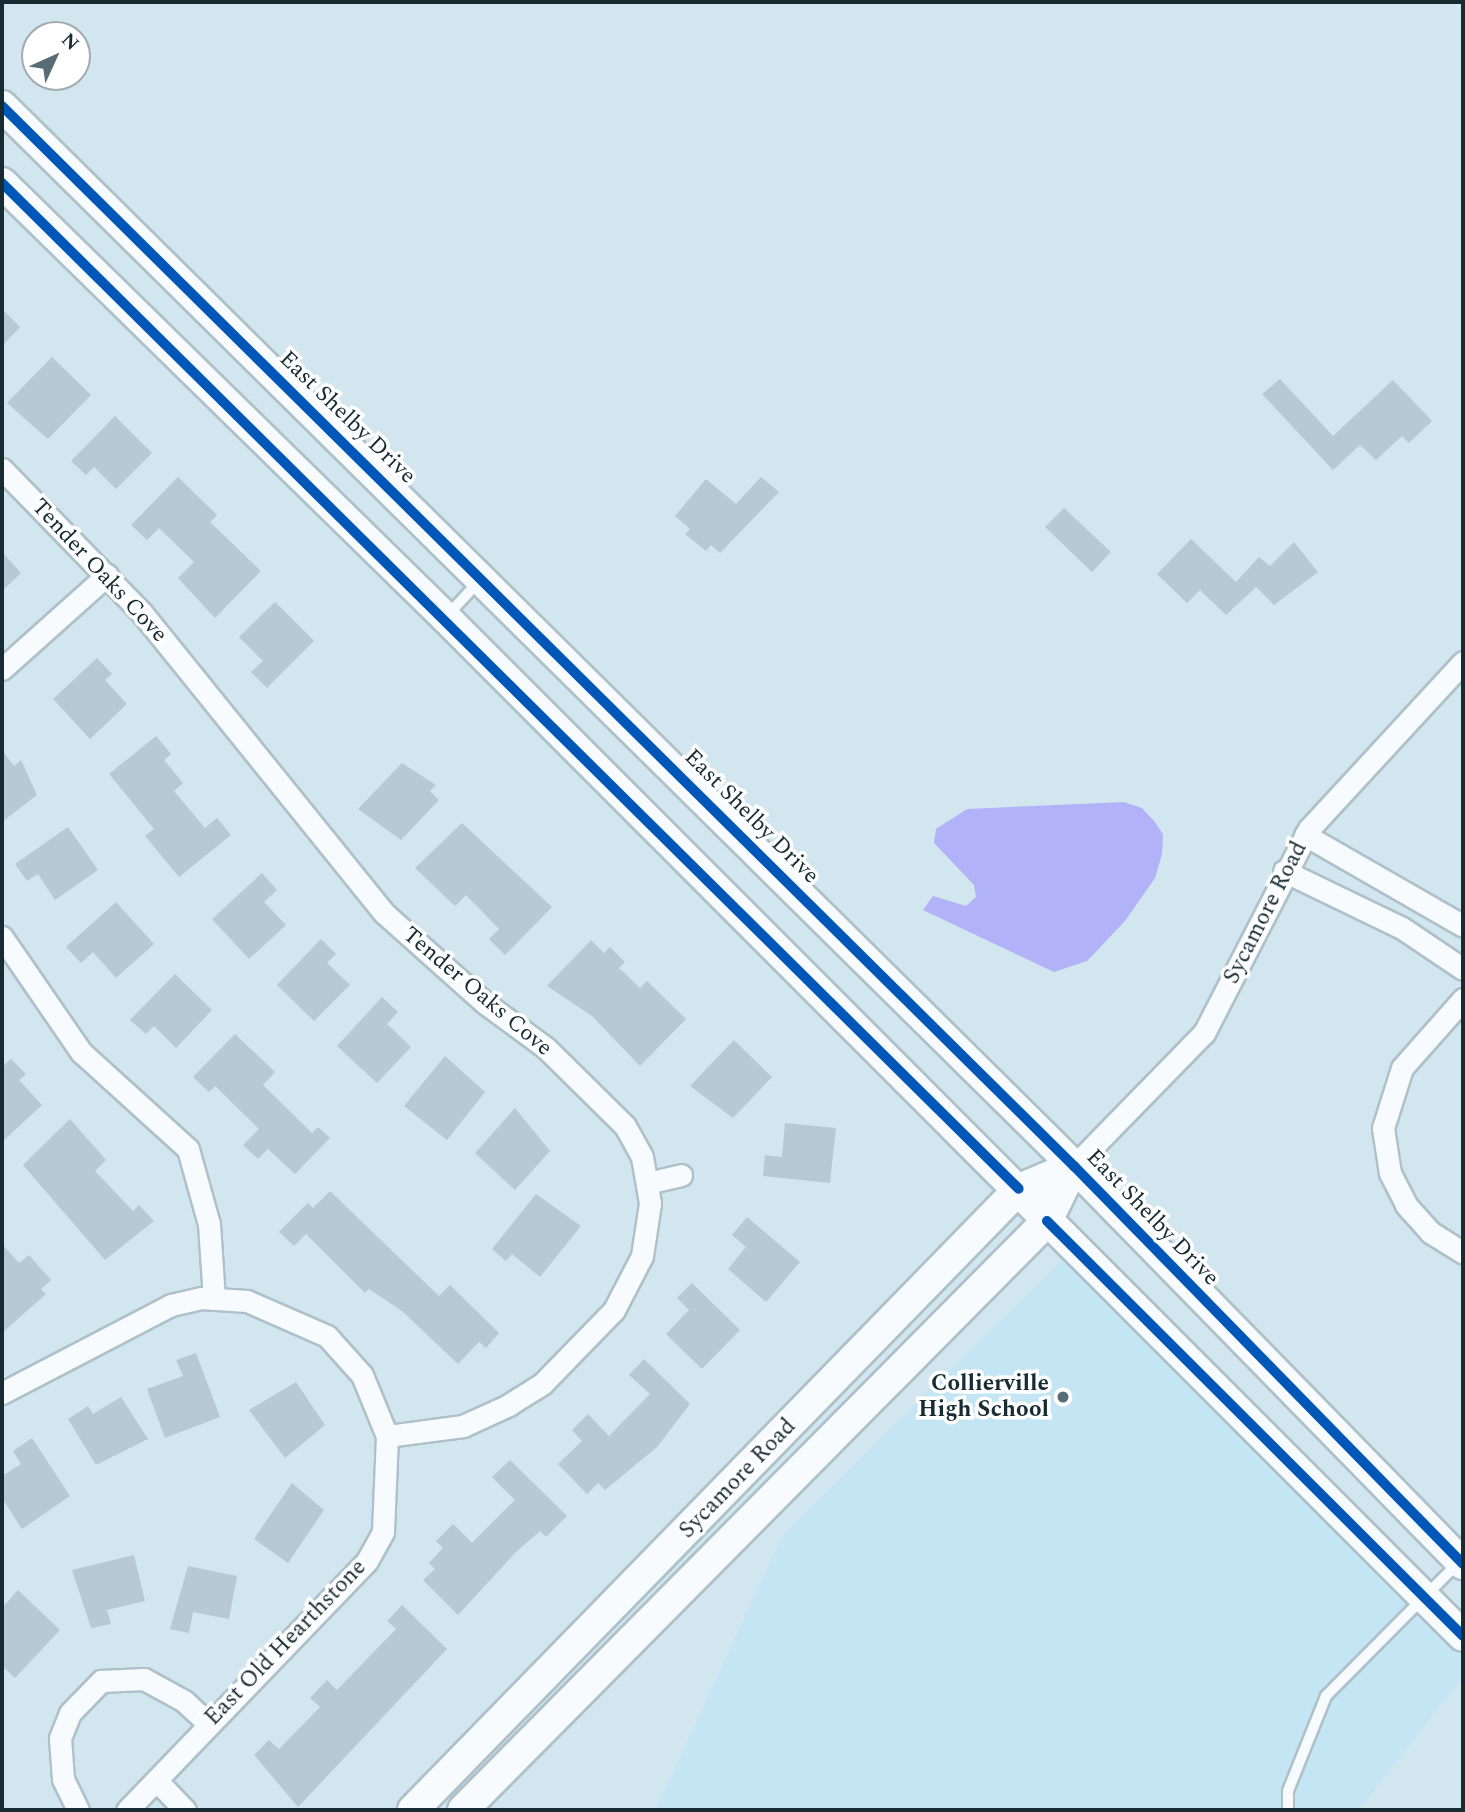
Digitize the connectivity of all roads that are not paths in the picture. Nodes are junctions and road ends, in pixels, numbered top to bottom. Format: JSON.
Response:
{"nodes":[{"id":1,"x":2,"y":106,"type":"edge"},
{"id":2,"x":2,"y":183,"type":"edge"},
{"id":3,"x":2,"y":469,"type":"edge"},
{"id":4,"x":107,"y":575,"type":"junction"},
{"id":5,"x":482,"y":578,"type":"junction"},
{"id":6,"x":445,"y":617,"type":"junction"},
{"id":7,"x":1463,"y":662,"type":"edge"},
{"id":8,"x":2,"y":669,"type":"edge"},
{"id":9,"x":1305,"y":835,"type":"junction"},
{"id":10,"x":1284,"y":871,"type":"junction"},
{"id":11,"x":1463,"y":926,"type":"edge"},
{"id":12,"x":2,"y":937,"type":"edge"},
{"id":13,"x":1463,"y":969,"type":"edge"},
{"id":14,"x":1463,"y":999,"type":"edge"},
{"id":15,"x":1074,"y":1166,"type":"junction"},
{"id":16,"x":681,"y":1175,"type":"dead end"},
{"id":17,"x":646,"y":1183,"type":"junction"},
{"id":18,"x":1019,"y":1189,"type":"junction"},
{"id":19,"x":1047,"y":1221,"type":"junction"},
{"id":20,"x":1463,"y":1254,"type":"edge"},
{"id":21,"x":214,"y":1299,"type":"junction"},
{"id":22,"x":2,"y":1393,"type":"edge"},
{"id":23,"x":387,"y":1436,"type":"junction"},
{"id":24,"x":1462,"y":1562,"type":"edge"},
{"id":25,"x":1425,"y":1596,"type":"junction"},
{"id":26,"x":1463,"y":1636,"type":"edge"},
{"id":27,"x":209,"y":1724,"type":"junction"},
{"id":28,"x":156,"y":1780,"type":"junction"},
{"id":29,"x":78,"y":1810,"type":"edge"},
{"id":30,"x":127,"y":1810,"type":"edge"},
{"id":31,"x":185,"y":1810,"type":"edge"},
{"id":32,"x":413,"y":1810,"type":"edge"},
{"id":33,"x":463,"y":1810,"type":"edge"},
{"id":34,"x":1288,"y":1810,"type":"edge"}],
"edges":[{"from":1,"to":5,"type":"main road","name":"East Shelby Drive"},
{"from":2,"to":6,"type":"main road"},
{"from":3,"to":4,"type":"street","name":"Tender Oaks Cove"},
{"from":4,"to":8,"type":"street"},
{"from":4,"to":17,"type":"street","name":"Tender Oaks Cove"},
{"from":5,"to":6,"type":"lane"},
{"from":5,"to":15,"type":"main road","name":"East Shelby Drive"},
{"from":6,"to":18,"type":"main road"},
{"from":7,"to":9,"type":"street","name":"Sycamore Road"},
{"from":9,"to":10,"type":"street","name":"Sycamore Road"},
{"from":9,"to":11,"type":"street"},
{"from":10,"to":13,"type":"street"},
{"from":10,"to":15,"type":"street","name":"Sycamore Road"},
{"from":12,"to":21,"type":"street"},
{"from":14,"to":20,"type":"street"},
{"from":15,"to":18,"type":"main road","name":"Sycamore Road"},
{"from":15,"to":19,"type":"main road","name":"Sycamore Road"},
{"from":15,"to":24,"type":"main road","name":"East Shelby Drive"},
{"from":16,"to":17,"type":"street"},
{"from":17,"to":23,"type":"street","name":"Tender Oaks Cove"},
{"from":18,"to":19,"type":"main road"},
{"from":18,"to":32,"type":"main road","name":"Sycamore Road"},
{"from":19,"to":25,"type":"main road"},
{"from":19,"to":33,"type":"main road","name":"Sycamore Road"},
{"from":21,"to":22,"type":"street","name":"East Old Hearthstone"},
{"from":21,"to":23,"type":"street","name":"East Old Hearthstone"},
{"from":23,"to":27,"type":"street","name":"East Old Hearthstone"},
{"from":24,"to":25,"type":"lane"},
{"from":25,"to":26,"type":"main road"},
{"from":25,"to":34,"type":"lane"},
{"from":27,"to":28,"type":"street","name":"East Old Hearthstone"},
{"from":27,"to":29,"type":"street"},
{"from":28,"to":30,"type":"street","name":"East Old Hearthstone"},
{"from":28,"to":31,"type":"street"}]}
